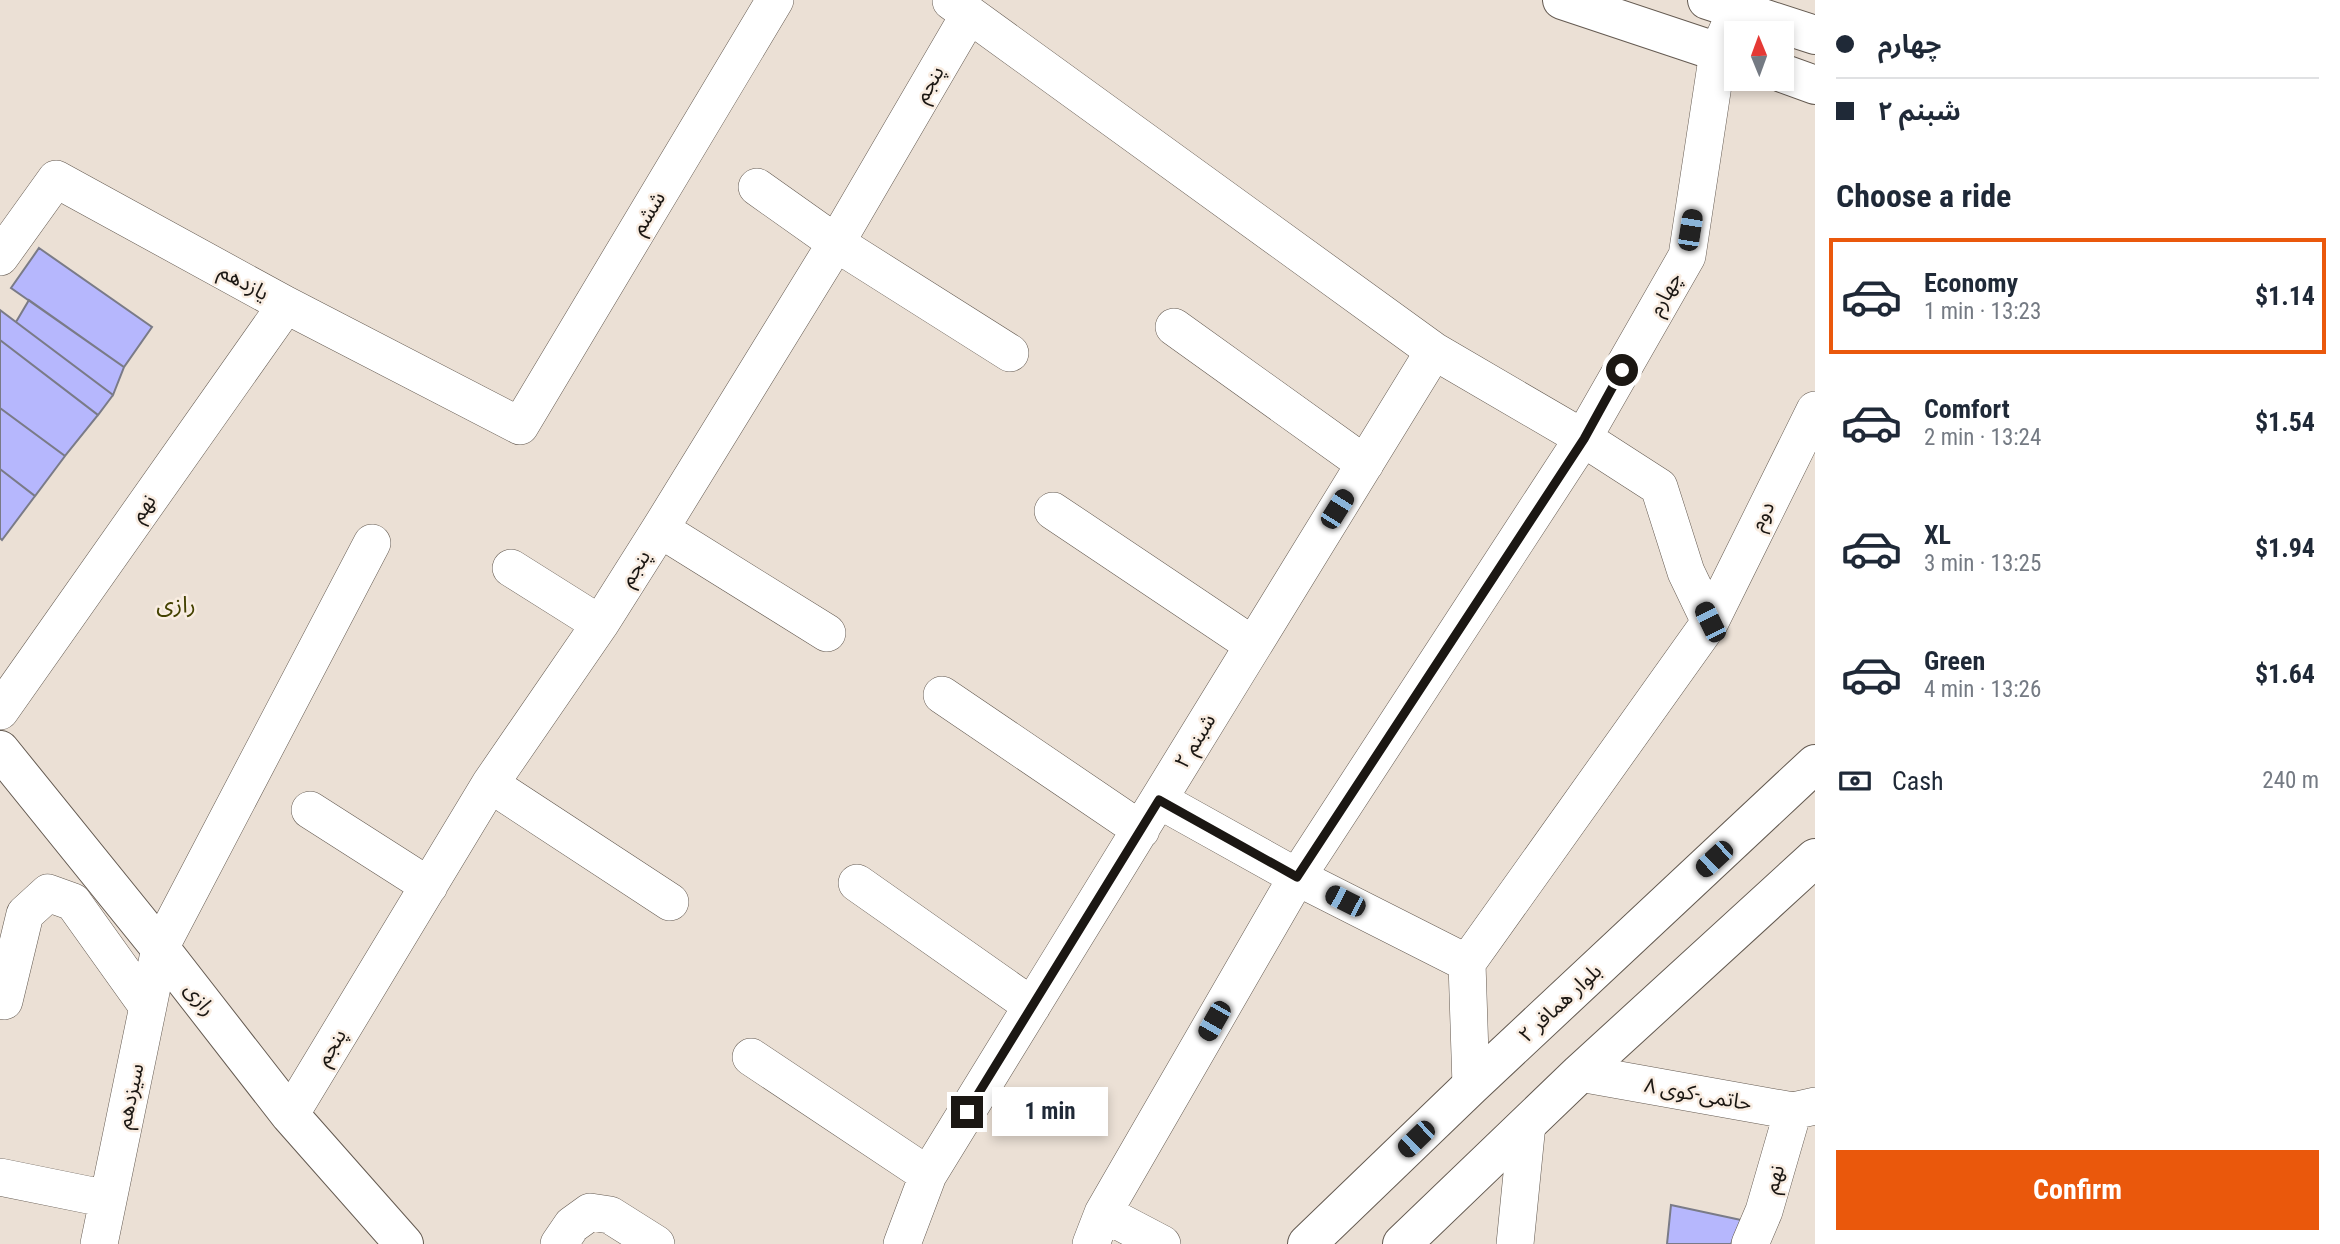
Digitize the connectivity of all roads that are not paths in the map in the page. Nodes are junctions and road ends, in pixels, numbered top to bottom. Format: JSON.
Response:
{"nodes":[{"id":1,"x":775,"y":0,"type":"edge"},
{"id":2,"x":1562,"y":0,"type":"edge"},
{"id":3,"x":1728,"y":4,"type":"edge"},
{"id":4,"x":960,"y":8,"type":"edge"},
{"id":5,"x":1815,"y":35,"type":"edge"},
{"id":6,"x":1724,"y":54,"type":"edge"},
{"id":7,"x":1724,"y":70,"type":"edge"},
{"id":8,"x":1794,"y":78,"type":"edge"},
{"id":9,"x":1815,"y":85,"type":"edge"},
{"id":10,"x":757,"y":187,"type":"dead end"},
{"id":11,"x":836,"y":243,"type":"junction"},
{"id":12,"x":0,"y":257,"type":"edge"},
{"id":13,"x":286,"y":305,"type":"junction"},
{"id":14,"x":1174,"y":327,"type":"dead end"},
{"id":15,"x":1434,"y":351,"type":"junction"},
{"id":16,"x":1010,"y":353,"type":"dead end"},
{"id":17,"x":1815,"y":410,"type":"edge"},
{"id":18,"x":520,"y":426,"type":"joint"},
{"id":19,"x":1584,"y":439,"type":"junction"},
{"id":20,"x":1365,"y":464,"type":"junction"},
{"id":21,"x":1053,"y":511,"type":"dead end"},
{"id":22,"x":660,"y":529,"type":"junction"},
{"id":23,"x":372,"y":543,"type":"dead end"},
{"id":24,"x":511,"y":568,"type":"dead end"},
{"id":25,"x":1710,"y":622,"type":"junction"},
{"id":26,"x":600,"y":624,"type":"junction"},
{"id":27,"x":827,"y":633,"type":"dead end"},
{"id":28,"x":1254,"y":645,"type":"junction"},
{"id":29,"x":942,"y":695,"type":"dead end"},
{"id":30,"x":0,"y":711,"type":"edge"},
{"id":31,"x":0,"y":750,"type":"edge"},
{"id":32,"x":1815,"y":764,"type":"edge"},
{"id":33,"x":490,"y":784,"type":"junction"},
{"id":34,"x":310,"y":810,"type":"dead end"},
{"id":35,"x":1150,"y":815,"type":"junction"},
{"id":36,"x":1815,"y":858,"type":"edge"},
{"id":37,"x":1297,"y":877,"type":"junction"},
{"id":38,"x":857,"y":883,"type":"dead end"},
{"id":39,"x":429,"y":886,"type":"junction"},
{"id":40,"x":670,"y":902,"type":"dead end"},
{"id":41,"x":160,"y":948,"type":"junction"},
{"id":42,"x":1466,"y":963,"type":"junction"},
{"id":43,"x":4,"y":1001,"type":"dead end"},
{"id":44,"x":1032,"y":1006,"type":"junction"},
{"id":45,"x":148,"y":1007,"type":"junction"},
{"id":46,"x":751,"y":1057,"type":"dead end"},
{"id":47,"x":1580,"y":1073,"type":"junction"},
{"id":48,"x":1471,"y":1086,"type":"junction"},
{"id":49,"x":1804,"y":1109,"type":"edge"},
{"id":50,"x":290,"y":1115,"type":"junction"},
{"id":51,"x":1527,"y":1124,"type":"junction"},
{"id":52,"x":928,"y":1175,"type":"junction"},
{"id":53,"x":0,"y":1177,"type":"edge"},
{"id":54,"x":108,"y":1199,"type":"junction"},
{"id":55,"x":1097,"y":1229,"type":"edge"},
{"id":56,"x":99,"y":1244,"type":"edge"},
{"id":57,"x":404,"y":1244,"type":"edge"},
{"id":58,"x":559,"y":1244,"type":"edge"},
{"id":59,"x":656,"y":1244,"type":"edge"},
{"id":60,"x":902,"y":1244,"type":"edge"},
{"id":61,"x":1162,"y":1244,"type":"edge"},
{"id":62,"x":1307,"y":1244,"type":"edge"},
{"id":63,"x":1402,"y":1244,"type":"edge"},
{"id":64,"x":1515,"y":1244,"type":"edge"},
{"id":65,"x":1750,"y":1244,"type":"edge"}],
"edges":[{"from":1,"to":18,"type":"street","name":"ششم"},
{"from":2,"to":6,"type":"main road"},
{"from":3,"to":5,"type":"main road"},
{"from":4,"to":11,"type":"street","name":"پنجم"},
{"from":4,"to":15,"type":"street"},
{"from":7,"to":19,"type":"street","name":"چهارم"},
{"from":8,"to":9,"type":"main road"},
{"from":10,"to":11,"type":"street"},
{"from":11,"to":16,"type":"street"},
{"from":11,"to":22,"type":"street","name":"پنجم"},
{"from":12,"to":13,"type":"street","name":"یازدهم"},
{"from":13,"to":18,"type":"street","name":"یازدهم"},
{"from":13,"to":30,"type":"street","name":"نهم"},
{"from":14,"to":20,"type":"street"},
{"from":15,"to":19,"type":"street"},
{"from":15,"to":20,"type":"street","name":"شبنم ۲"},
{"from":17,"to":25,"type":"street","name":"دوم"},
{"from":19,"to":25,"type":"street"},
{"from":19,"to":37,"type":"street","name":"چهارم"},
{"from":20,"to":28,"type":"street","name":"شبنم ۲"},
{"from":21,"to":28,"type":"street"},
{"from":22,"to":26,"type":"street","name":"پنجم"},
{"from":22,"to":27,"type":"street"},
{"from":23,"to":41,"type":"street","name":"سیزدهم"},
{"from":24,"to":26,"type":"street"},
{"from":25,"to":42,"type":"street","name":"دوم"},
{"from":26,"to":33,"type":"street","name":"پنجم"},
{"from":28,"to":35,"type":"street","name":"شبنم ۲"},
{"from":29,"to":35,"type":"street"},
{"from":31,"to":41,"type":"main road","name":"رازی"},
{"from":32,"to":48,"type":"main road","name":"بلوار همافر ۲"},
{"from":33,"to":39,"type":"street","name":"پنجم"},
{"from":33,"to":40,"type":"street"},
{"from":34,"to":39,"type":"street"},
{"from":35,"to":37,"type":"street"},
{"from":35,"to":44,"type":"street","name":"شبنم ۲"},
{"from":36,"to":47,"type":"main road"},
{"from":37,"to":42,"type":"street"},
{"from":37,"to":55,"type":"street","name":"چهارم"},
{"from":38,"to":44,"type":"street"},
{"from":39,"to":50,"type":"street","name":"پنجم"},
{"from":41,"to":45,"type":"street","name":"سیزدهم"},
{"from":41,"to":50,"type":"main road","name":"رازی"},
{"from":42,"to":48,"type":"street"},
{"from":43,"to":45,"type":"street"},
{"from":44,"to":52,"type":"street","name":"شبنم ۲"},
{"from":45,"to":54,"type":"street","name":"سیزدهم"},
{"from":46,"to":52,"type":"street"},
{"from":47,"to":49,"type":"street","name":"حاتمی-کوی ۸"},
{"from":47,"to":51,"type":"main road"},
{"from":48,"to":62,"type":"main road","name":"بلوار همافر ۲"},
{"from":49,"to":65,"type":"street","name":"نهم"},
{"from":50,"to":57,"type":"main road","name":"رازی"},
{"from":51,"to":63,"type":"main road"},
{"from":51,"to":64,"type":"street"},
{"from":52,"to":60,"type":"street","name":"شبنم ۲"},
{"from":53,"to":54,"type":"street"},
{"from":54,"to":56,"type":"street","name":"سیزدهم"},
{"from":55,"to":61,"type":"street"},
{"from":58,"to":59,"type":"street"}]}
